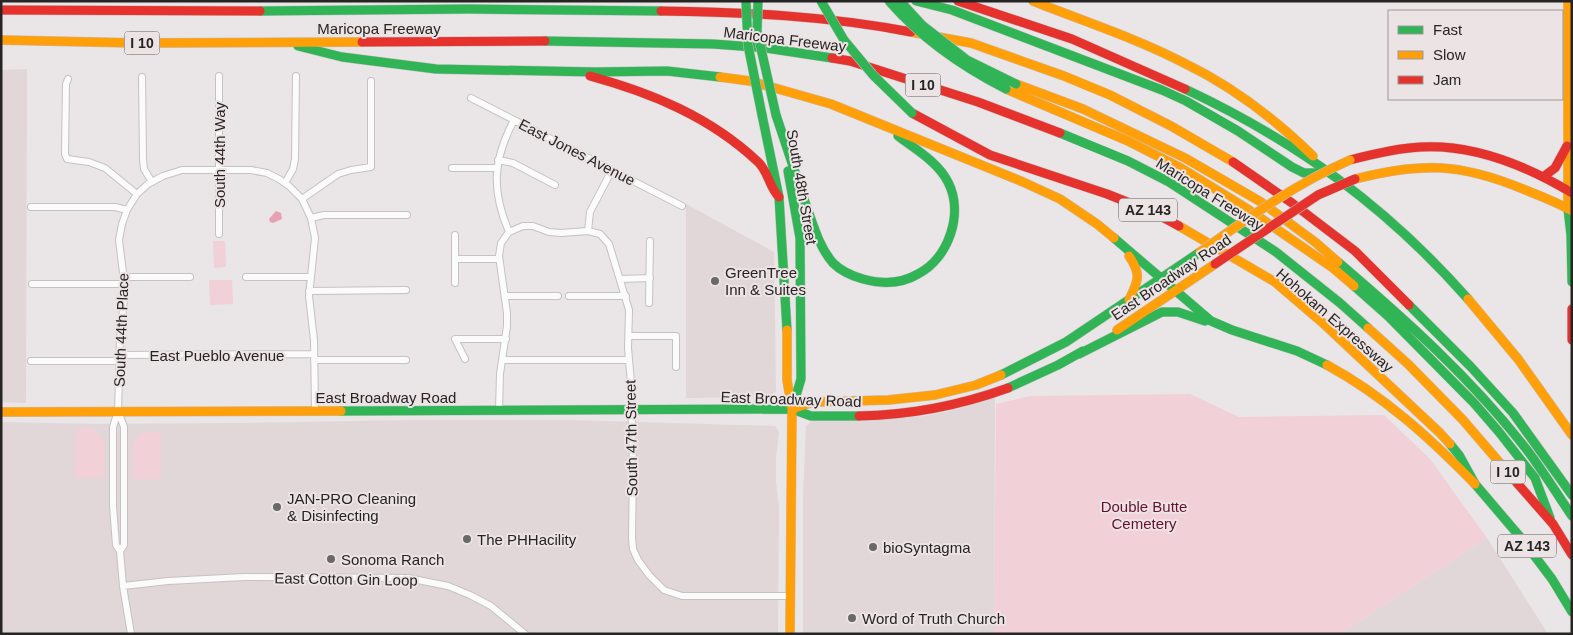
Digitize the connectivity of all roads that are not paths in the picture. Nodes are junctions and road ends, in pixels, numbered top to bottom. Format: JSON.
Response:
{"nodes":[{"id":1,"x":493,"y":1,"type":"edge"},
{"id":2,"x":746,"y":1,"type":"edge"},
{"id":3,"x":758,"y":1,"type":"edge"},
{"id":4,"x":821,"y":1,"type":"edge"},
{"id":5,"x":889,"y":1,"type":"edge"},
{"id":6,"x":900,"y":1,"type":"edge"},
{"id":7,"x":916,"y":1,"type":"edge"},
{"id":8,"x":958,"y":1,"type":"edge"},
{"id":9,"x":1033,"y":1,"type":"edge"},
{"id":10,"x":1568,"y":1,"type":"edge"},
{"id":11,"x":468,"y":8,"type":"junction"},
{"id":12,"x":1,"y":10,"type":"edge"},
{"id":13,"x":1,"y":40,"type":"edge"},
{"id":14,"x":282,"y":42,"type":"junction"},
{"id":15,"x":573,"y":71,"type":"junction"},
{"id":16,"x":219,"y":76,"type":"dead end"},
{"id":17,"x":296,"y":76,"type":"dead end"},
{"id":18,"x":142,"y":77,"type":"dead end"},
{"id":19,"x":68,"y":79,"type":"dead end"},
{"id":20,"x":371,"y":81,"type":"dead end"},
{"id":21,"x":471,"y":98,"type":"dead end"},
{"id":22,"x":776,"y":115,"type":"junction"},
{"id":23,"x":514,"y":120,"type":"junction"},
{"id":24,"x":888,"y":128,"type":"junction"},
{"id":25,"x":1568,"y":143,"type":"junction"},
{"id":26,"x":498,"y":160,"type":"junction"},
{"id":27,"x":452,"y":168,"type":"dead end"},
{"id":28,"x":497,"y":168,"type":"junction"},
{"id":29,"x":219,"y":169,"type":"junction"},
{"id":30,"x":612,"y":170,"type":"junction"},
{"id":31,"x":1322,"y":171,"type":"junction"},
{"id":32,"x":1543,"y":177,"type":"junction"},
{"id":33,"x":152,"y":182,"type":"junction"},
{"id":34,"x":285,"y":183,"type":"junction"},
{"id":35,"x":555,"y":185,"type":"dead end"},
{"id":36,"x":1570,"y":192,"type":"edge"},
{"id":37,"x":137,"y":194,"type":"junction"},
{"id":38,"x":779,"y":197,"type":"junction"},
{"id":39,"x":302,"y":199,"type":"junction"},
{"id":40,"x":682,"y":206,"type":"dead end"},
{"id":41,"x":31,"y":207,"type":"dead end"},
{"id":42,"x":127,"y":210,"type":"junction"},
{"id":43,"x":1570,"y":210,"type":"edge"},
{"id":44,"x":407,"y":215,"type":"dead end"},
{"id":45,"x":311,"y":218,"type":"junction"},
{"id":46,"x":588,"y":231,"type":"junction"},
{"id":47,"x":509,"y":232,"type":"junction"},
{"id":48,"x":219,"y":234,"type":"dead end"},
{"id":49,"x":455,"y":236,"type":"dead end"},
{"id":50,"x":650,"y":241,"type":"dead end"},
{"id":51,"x":1119,"y":243,"type":"junction"},
{"id":52,"x":455,"y":259,"type":"junction"},
{"id":53,"x":499,"y":259,"type":"junction"},
{"id":54,"x":1572,"y":267,"type":"edge"},
{"id":55,"x":190,"y":277,"type":"dead end"},
{"id":56,"x":246,"y":277,"type":"dead end"},
{"id":57,"x":311,"y":277,"type":"junction"},
{"id":58,"x":620,"y":278,"type":"junction"},
{"id":59,"x":650,"y":278,"type":"junction"},
{"id":60,"x":1162,"y":278,"type":"junction"},
{"id":61,"x":125,"y":280,"type":"junction"},
{"id":62,"x":1572,"y":282,"type":"edge"},
{"id":63,"x":455,"y":283,"type":"dead end"},
{"id":64,"x":32,"y":284,"type":"dead end"},
{"id":65,"x":406,"y":290,"type":"dead end"},
{"id":66,"x":309,"y":291,"type":"junction"},
{"id":67,"x":1176,"y":291,"type":"junction"},
{"id":68,"x":505,"y":296,"type":"junction"},
{"id":69,"x":558,"y":296,"type":"dead end"},
{"id":70,"x":569,"y":296,"type":"dead end"},
{"id":71,"x":626,"y":296,"type":"junction"},
{"id":72,"x":1129,"y":300,"type":"junction"},
{"id":73,"x":649,"y":303,"type":"dead end"},
{"id":74,"x":1572,"y":309,"type":"edge"},
{"id":75,"x":1223,"y":327,"type":"junction"},
{"id":76,"x":629,"y":336,"type":"junction"},
{"id":77,"x":506,"y":339,"type":"junction"},
{"id":78,"x":1572,"y":340,"type":"edge"},
{"id":79,"x":1079,"y":354,"type":"junction"},
{"id":80,"x":314,"y":357,"type":"junction"},
{"id":81,"x":119,"y":358,"type":"junction"},
{"id":82,"x":465,"y":359,"type":"dead end"},
{"id":83,"x":406,"y":360,"type":"dead end"},
{"id":84,"x":502,"y":360,"type":"junction"},
{"id":85,"x":629,"y":360,"type":"junction"},
{"id":86,"x":31,"y":361,"type":"dead end"},
{"id":87,"x":676,"y":367,"type":"dead end"},
{"id":88,"x":792,"y":409,"type":"junction"},
{"id":89,"x":314,"y":410,"type":"junction"},
{"id":90,"x":500,"y":410,"type":"junction"},
{"id":91,"x":631,"y":410,"type":"junction"},
{"id":92,"x":118,"y":411,"type":"junction"},
{"id":93,"x":1,"y":412,"type":"edge"},
{"id":94,"x":1572,"y":435,"type":"edge"},
{"id":95,"x":1475,"y":484,"type":"junction"},
{"id":96,"x":1572,"y":495,"type":"edge"},
{"id":97,"x":1572,"y":516,"type":"edge"},
{"id":98,"x":1553,"y":524,"type":"junction"},
{"id":99,"x":120,"y":551,"type":"junction"},
{"id":100,"x":1572,"y":555,"type":"edge"},
{"id":101,"x":123,"y":586,"type":"junction"},
{"id":102,"x":791,"y":596,"type":"junction"},
{"id":103,"x":1572,"y":612,"type":"edge"},
{"id":104,"x":131,"y":634,"type":"edge"},
{"id":105,"x":525,"y":634,"type":"edge"},
{"id":106,"x":790,"y":634,"type":"edge"}],
"edges":[{"from":1,"to":11,"type":"main road"},
{"from":2,"to":38,"type":"main road","name":"South 48th Street","bridge":true},
{"from":3,"to":22,"type":"main road","name":"South 48th Street","bridge":true},
{"from":4,"to":95,"type":"main road","name":"Hohokam Expressway","number":"AZ 143","bridge":true},
{"from":5,"to":98,"type":"main road","bridge":true},
{"from":6,"to":97,"type":"main road","bridge":true},
{"from":7,"to":31,"type":"main road"},
{"from":8,"to":31,"type":"main road"},
{"from":9,"to":31,"type":"main road"},
{"from":10,"to":25,"type":"main road"},
{"from":11,"to":12,"type":"main road","name":"Maricopa Freeway","number":"I 10"},
{"from":11,"to":96,"type":"main road","name":"Maricopa Freeway","number":"I 10"},
{"from":13,"to":14,"type":"main road","name":"Maricopa Freeway","number":"I 10"},
{"from":14,"to":15,"type":"main road"},
{"from":14,"to":98,"type":"main road","name":"Maricopa Freeway","number":"I 10"},
{"from":15,"to":24,"type":"main road"},
{"from":15,"to":38,"type":"main road"},
{"from":16,"to":29,"type":"street","name":"South 44th Way"},
{"from":17,"to":34,"type":"street"},
{"from":18,"to":33,"type":"street"},
{"from":19,"to":37,"type":"street"},
{"from":20,"to":39,"type":"street"},
{"from":21,"to":23,"type":"street","name":"East Jones Avenue"},
{"from":22,"to":24,"type":"main road"},
{"from":22,"to":88,"type":"main road","name":"South 48th Street"},
{"from":23,"to":26,"type":"street"},
{"from":23,"to":30,"type":"street","name":"East Jones Avenue"},
{"from":24,"to":51,"type":"main road"},
{"from":25,"to":32,"type":"main road"},
{"from":25,"to":36,"type":"main road"},
{"from":26,"to":28,"type":"street"},
{"from":26,"to":35,"type":"street"},
{"from":27,"to":28,"type":"street"},
{"from":28,"to":47,"type":"street"},
{"from":29,"to":33,"type":"street","name":"South 44th Place"},
{"from":29,"to":34,"type":"street","name":"South 44th Place"},
{"from":29,"to":48,"type":"street","name":"South 44th Way"},
{"from":30,"to":40,"type":"street","name":"East Jones Avenue"},
{"from":30,"to":46,"type":"street"},
{"from":31,"to":32,"type":"main road","bridge":true},
{"from":31,"to":60,"type":"main road","bridge":true},
{"from":31,"to":94,"type":"main road"},
{"from":32,"to":36,"type":"main road"},
{"from":33,"to":37,"type":"street","name":"South 44th Place"},
{"from":34,"to":39,"type":"street","name":"South 44th Place"},
{"from":36,"to":43,"type":"main road"},
{"from":37,"to":42,"type":"street","name":"South 44th Place"},
{"from":38,"to":88,"type":"main road","name":"South 48th Street"},
{"from":39,"to":45,"type":"street"},
{"from":41,"to":42,"type":"street"},
{"from":42,"to":61,"type":"street","name":"South 44th Place"},
{"from":43,"to":54,"type":"main road"},
{"from":43,"to":67,"type":"main road","name":"East Broadway Road","bridge":true},
{"from":44,"to":45,"type":"street"},
{"from":45,"to":57,"type":"street"},
{"from":46,"to":47,"type":"street"},
{"from":46,"to":58,"type":"street","name":"South 47th Street"},
{"from":47,"to":53,"type":"street"},
{"from":49,"to":52,"type":"street"},
{"from":50,"to":59,"type":"street"},
{"from":51,"to":60,"type":"main road"},
{"from":51,"to":72,"type":"main road"},
{"from":52,"to":53,"type":"street"},
{"from":52,"to":63,"type":"street"},
{"from":53,"to":68,"type":"street"},
{"from":54,"to":62,"type":"main road"},
{"from":55,"to":61,"type":"street"},
{"from":56,"to":57,"type":"street"},
{"from":57,"to":66,"type":"street"},
{"from":58,"to":59,"type":"street"},
{"from":58,"to":71,"type":"street","name":"South 47th Street"},
{"from":59,"to":73,"type":"street"},
{"from":60,"to":67,"type":"main road"},
{"from":60,"to":72,"type":"main road"},
{"from":61,"to":64,"type":"street"},
{"from":61,"to":81,"type":"street","name":"South 44th Place"},
{"from":65,"to":66,"type":"street"},
{"from":66,"to":80,"type":"street"},
{"from":67,"to":75,"type":"main road"},
{"from":67,"to":79,"type":"main road","name":"East Broadway Road"},
{"from":68,"to":69,"type":"street"},
{"from":68,"to":77,"type":"street"},
{"from":70,"to":71,"type":"street"},
{"from":71,"to":76,"type":"street","name":"South 47th Street"},
{"from":72,"to":88,"type":"main road"},
{"from":74,"to":78,"type":"main road"},
{"from":75,"to":79,"type":"main road"},
{"from":75,"to":95,"type":"main road"},
{"from":76,"to":85,"type":"street","name":"South 47th Street"},
{"from":76,"to":87,"type":"street"},
{"from":77,"to":82,"type":"street"},
{"from":77,"to":84,"type":"street"},
{"from":79,"to":88,"type":"main road","name":"East Broadway Road"},
{"from":80,"to":81,"type":"street","name":"East Pueblo Avenue"},
{"from":80,"to":83,"type":"street","name":"East Pueblo Avenue"},
{"from":80,"to":89,"type":"street"},
{"from":81,"to":86,"type":"street","name":"East Pueblo Avenue"},
{"from":81,"to":92,"type":"street","name":"South 44th Place"},
{"from":84,"to":85,"type":"street"},
{"from":84,"to":90,"type":"street"},
{"from":85,"to":91,"type":"street","name":"South 47th Street"},
{"from":88,"to":91,"type":"main road","name":"East Broadway Road"},
{"from":88,"to":102,"type":"main road","name":"South 48th Street"},
{"from":89,"to":90,"type":"main road","name":"East Broadway Road"},
{"from":89,"to":92,"type":"main road","name":"East Broadway Road"},
{"from":90,"to":91,"type":"main road","name":"East Broadway Road"},
{"from":91,"to":102,"type":"street","name":"South 47th Street"},
{"from":92,"to":93,"type":"main road","name":"East Broadway Road"},
{"from":92,"to":99,"type":"street","name":"South 44th Place"},
{"from":92,"to":99,"type":"street","name":"South 44th Place"},
{"from":95,"to":103,"type":"main road","name":"Hohokam Expressway","number":"AZ 143"},
{"from":98,"to":100,"type":"main road","name":"Maricopa Freeway","number":"I 10"},
{"from":99,"to":101,"type":"street","name":"South 44th Place"},
{"from":101,"to":104,"type":"street","name":"South 44th Place"},
{"from":101,"to":105,"type":"street","name":"East Cotton Gin Loop"},
{"from":102,"to":106,"type":"main road","name":"South 48th Street"}]}
